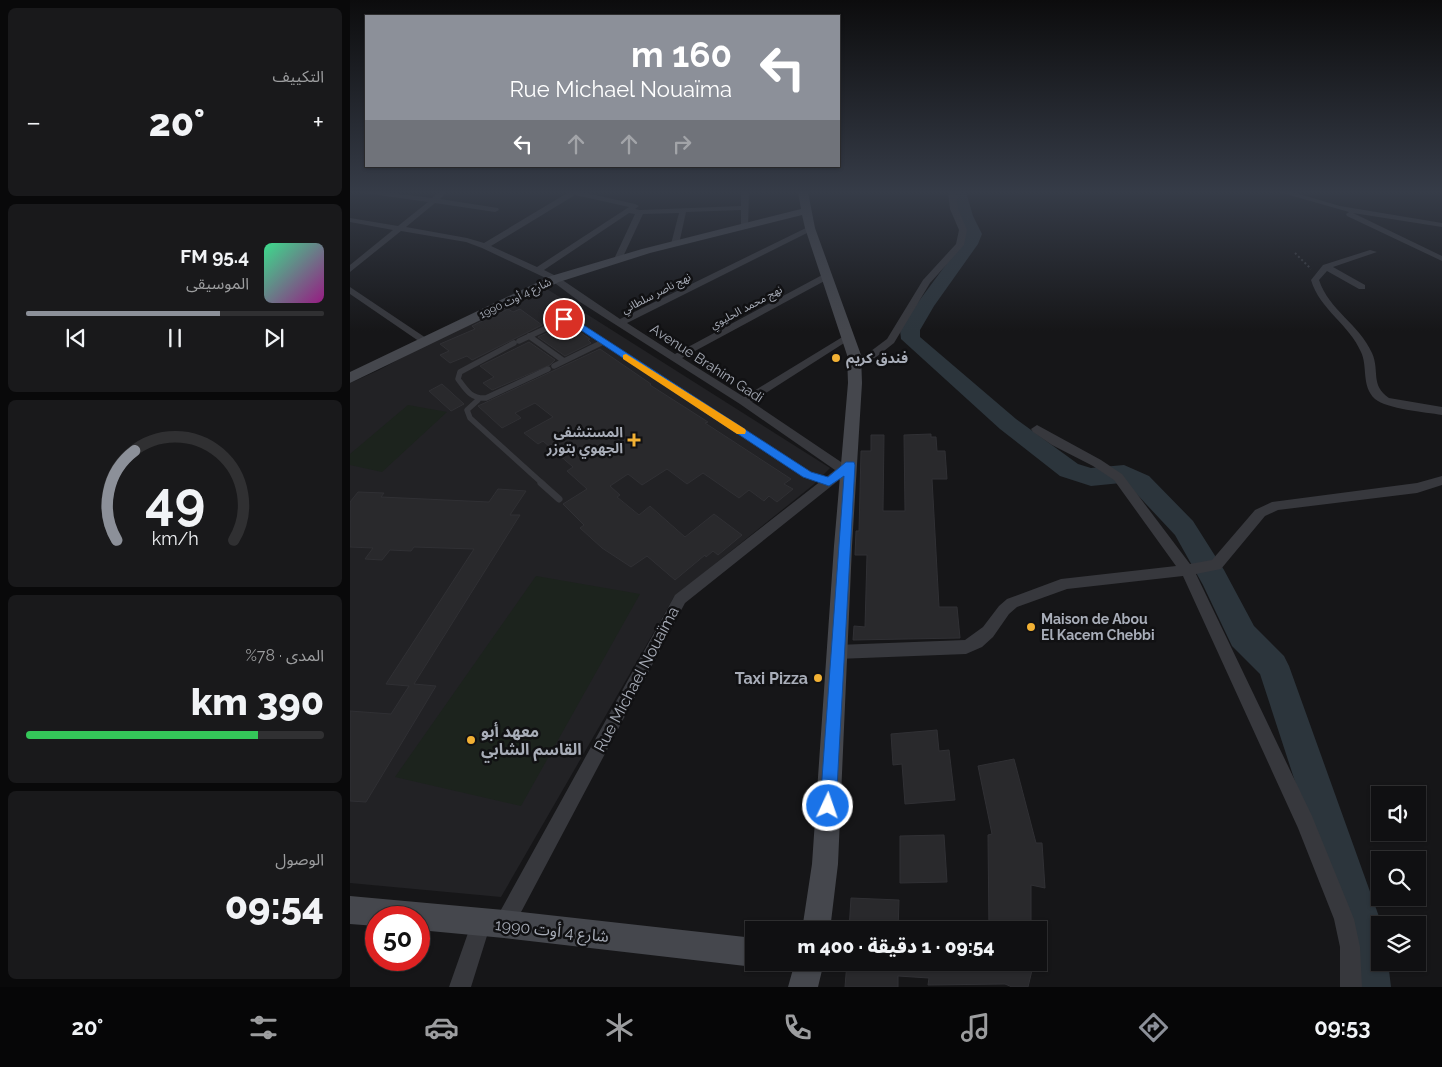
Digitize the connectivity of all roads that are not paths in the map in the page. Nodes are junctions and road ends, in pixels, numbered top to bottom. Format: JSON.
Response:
{"nodes":[{"id":1,"x":389,"y":238,"type":"edge"},
{"id":2,"x":456,"y":238,"type":"edge"},
{"id":3,"x":498,"y":238,"type":"edge"},
{"id":4,"x":587,"y":238,"type":"edge"},
{"id":5,"x":628,"y":238,"type":"edge"},
{"id":6,"x":676,"y":238,"type":"edge"},
{"id":7,"x":698,"y":238,"type":"edge"},
{"id":8,"x":761,"y":238,"type":"edge"},
{"id":9,"x":815,"y":238,"type":"edge"},
{"id":10,"x":963,"y":238,"type":"edge"},
{"id":11,"x":1400,"y":238,"type":"edge"},
{"id":12,"x":675,"y":244,"type":"junction"},
{"id":13,"x":485,"y":246,"type":"junction"},
{"id":14,"x":1373,"y":252,"type":"dead end"},
{"id":15,"x":618,"y":259,"type":"junction"},
{"id":16,"x":1442,"y":259,"type":"edge"},
{"id":17,"x":1326,"y":267,"type":"junction"},
{"id":18,"x":350,"y":269,"type":"edge"},
{"id":19,"x":537,"y":272,"type":"junction"},
{"id":20,"x":828,"y":276,"type":"junction"},
{"id":21,"x":555,"y":279,"type":"junction"},
{"id":22,"x":1362,"y":286,"type":"dead end"},
{"id":23,"x":350,"y":290,"type":"edge"},
{"id":24,"x":620,"y":323,"type":"junction"},
{"id":25,"x":529,"y":336,"type":"junction"},
{"id":26,"x":847,"y":338,"type":"junction"},
{"id":27,"x":426,"y":342,"type":"junction"},
{"id":28,"x":516,"y":342,"type":"joint"},
{"id":29,"x":603,"y":342,"type":"junction"},
{"id":30,"x":675,"y":358,"type":"junction"},
{"id":31,"x":564,"y":361,"type":"junction"},
{"id":32,"x":855,"y":361,"type":"junction"},
{"id":33,"x":554,"y":366,"type":"dead end"},
{"id":34,"x":548,"y":369,"type":"dead end"},
{"id":35,"x":352,"y":374,"type":"edge"},
{"id":36,"x":478,"y":400,"type":"junction"},
{"id":37,"x":744,"y":402,"type":"junction"},
{"id":38,"x":1442,"y":411,"type":"edge"},
{"id":39,"x":1037,"y":429,"type":"dead end"},
{"id":40,"x":847,"y":467,"type":"junction"},
{"id":41,"x":1442,"y":480,"type":"edge"},
{"id":42,"x":829,"y":482,"type":"junction"},
{"id":43,"x":559,"y":499,"type":"dead end"},
{"id":44,"x":1192,"y":569,"type":"junction"},
{"id":45,"x":838,"y":652,"type":"junction"},
{"id":46,"x":350,"y":910,"type":"edge"},
{"id":47,"x":817,"y":921,"type":"edge"},
{"id":48,"x":492,"y":924,"type":"junction"},
{"id":49,"x":745,"y":952,"type":"edge"},
{"id":50,"x":807,"y":971,"type":"edge"},
{"id":51,"x":1351,"y":980,"type":"edge"},
{"id":52,"x":460,"y":987,"type":"edge"},
{"id":53,"x":803,"y":987,"type":"edge"}],
"edges":[{"from":1,"to":18,"type":"street"},
{"from":2,"to":13,"type":"street","name":"Avenue Brahim Gadi"},
{"from":3,"to":13,"type":"street"},
{"from":4,"to":19,"type":"street"},
{"from":5,"to":15,"type":"street"},
{"from":6,"to":12,"type":"street"},
{"from":7,"to":12,"type":"main road","name":"شارع 4 أوت 1990"},
{"from":8,"to":24,"type":"street","name":"نهج ناصر سلطاني"},
{"from":9,"to":20,"type":"main road"},
{"from":10,"to":32,"type":"street"},
{"from":11,"to":16,"type":"street"},
{"from":12,"to":15,"type":"main road","name":"شارع 4 أوت 1990"},
{"from":13,"to":19,"type":"street","name":"Avenue Brahim Gadi"},
{"from":14,"to":17,"type":"street"},
{"from":15,"to":21,"type":"main road","name":"شارع 4 أوت 1990"},
{"from":17,"to":22,"type":"street"},
{"from":17,"to":38,"type":"street"},
{"from":19,"to":21,"type":"street","name":"Avenue Brahim Gadi"},
{"from":20,"to":26,"type":"main road"},
{"from":20,"to":30,"type":"street","name":"نهج محمد الحليوي"},
{"from":21,"to":24,"type":"street","name":"Avenue Brahim Gadi"},
{"from":21,"to":27,"type":"main road","name":"شارع 4 أوت 1990"},
{"from":23,"to":27,"type":"street"},
{"from":24,"to":30,"type":"street","name":"Avenue Brahim Gadi"},
{"from":25,"to":28,"type":"lane"},
{"from":25,"to":29,"type":"lane"},
{"from":25,"to":31,"type":"lane"},
{"from":26,"to":32,"type":"main road"},
{"from":26,"to":37,"type":"street"},
{"from":27,"to":35,"type":"main road","name":"شارع 4 أوت 1990"},
{"from":28,"to":36,"type":"lane"},
{"from":29,"to":31,"type":"lane"},
{"from":29,"to":42,"type":"lane"},
{"from":30,"to":37,"type":"street","name":"Avenue Brahim Gadi"},
{"from":31,"to":33,"type":"lane"},
{"from":32,"to":40,"type":"main road"},
{"from":34,"to":36,"type":"lane"},
{"from":36,"to":43,"type":"lane"},
{"from":37,"to":40,"type":"street","name":"Avenue Brahim Gadi"},
{"from":39,"to":44,"type":"street"},
{"from":40,"to":42,"type":"street","name":"Rue Michael Nouaïma"},
{"from":40,"to":45,"type":"main road"},
{"from":41,"to":44,"type":"street"},
{"from":42,"to":48,"type":"street","name":"Rue Michael Nouaïma"},
{"from":44,"to":45,"type":"street"},
{"from":44,"to":51,"type":"street"},
{"from":45,"to":47,"type":"main road"},
{"from":46,"to":48,"type":"main road","name":"شارع 4 أوت 1990"},
{"from":48,"to":49,"type":"main road","name":"شارع 4 أوت 1990"},
{"from":48,"to":52,"type":"street","name":"Rue Michael Nouaïma"},
{"from":50,"to":53,"type":"main road"}]}
